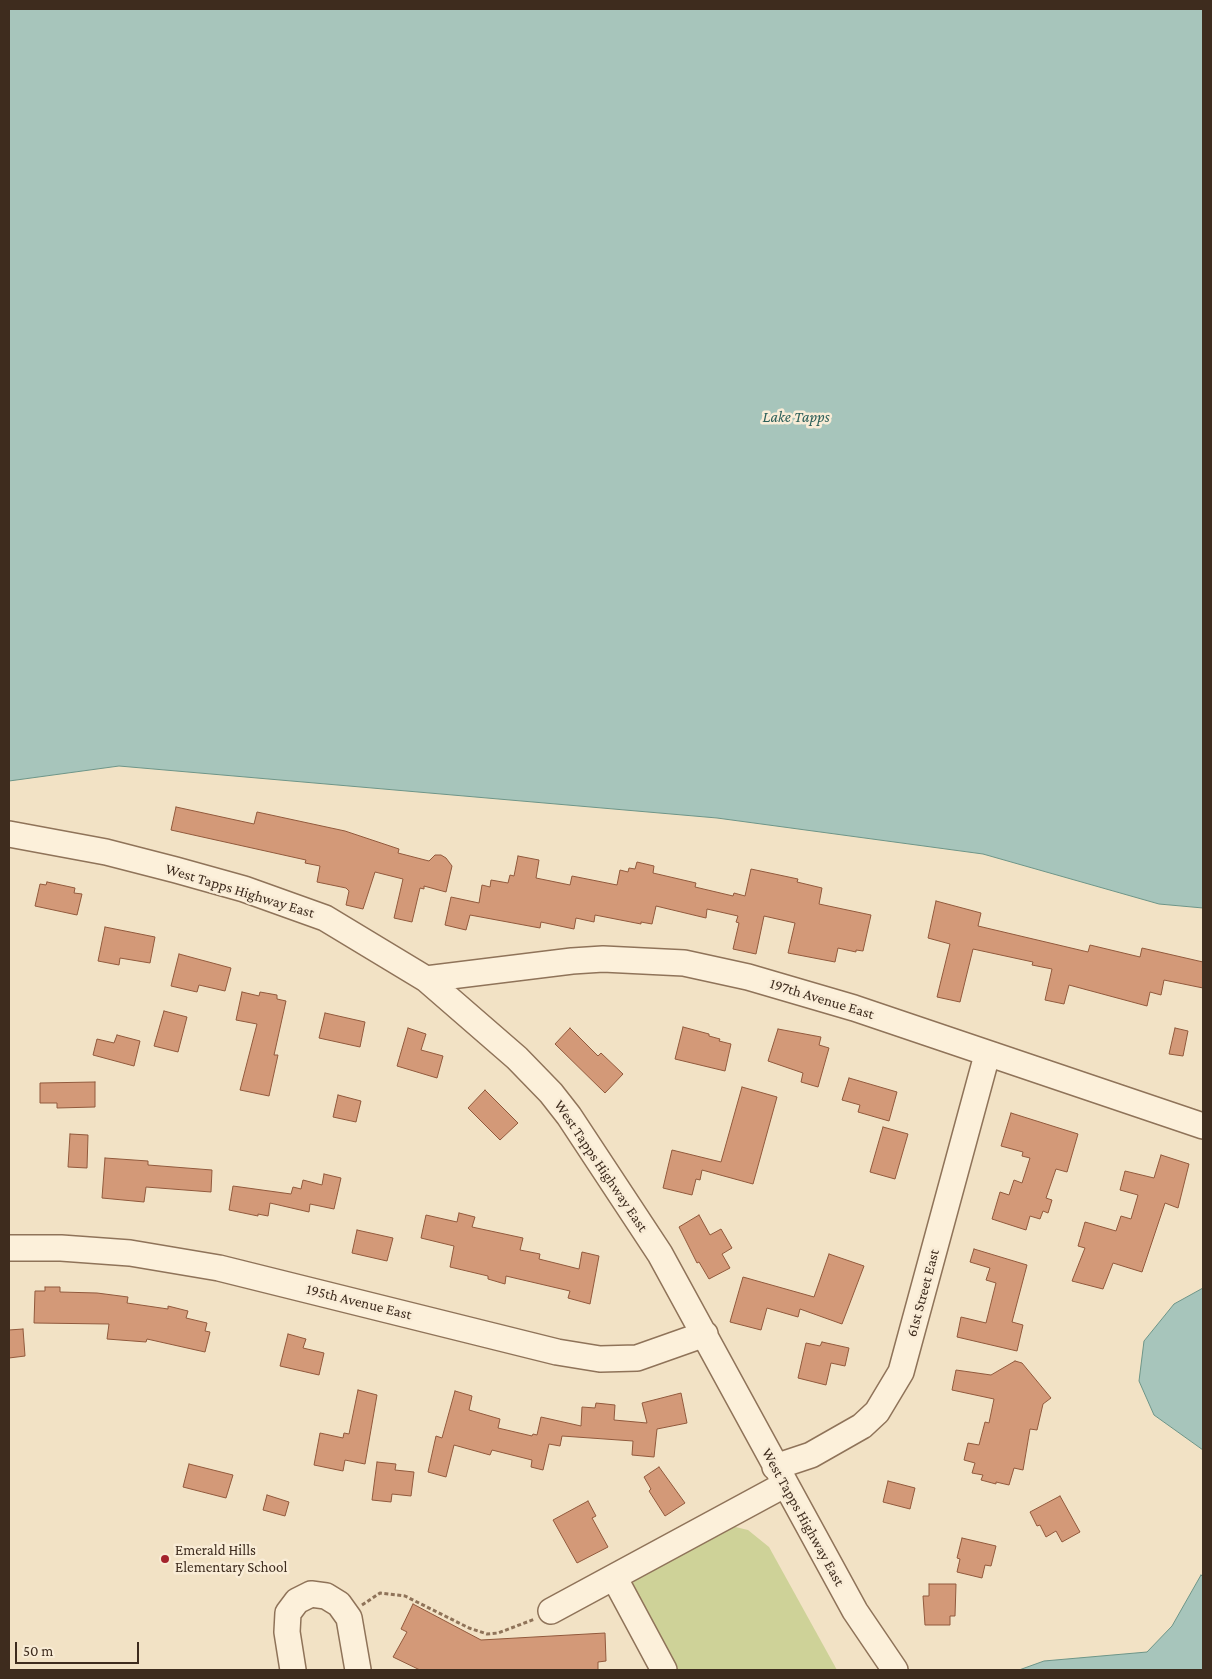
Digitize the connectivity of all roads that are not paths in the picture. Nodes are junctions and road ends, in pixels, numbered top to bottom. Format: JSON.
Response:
{"nodes":[{"id":1,"x":9,"y":834,"type":"edge"},
{"id":2,"x":426,"y":978,"type":"junction"},
{"id":3,"x":987,"y":1055,"type":"junction"},
{"id":4,"x":1203,"y":1126,"type":"edge"},
{"id":5,"x":9,"y":1248,"type":"edge"},
{"id":6,"x":704,"y":1334,"type":"junction"},
{"id":7,"x":780,"y":1476,"type":"junction"},
{"id":8,"x":614,"y":1577,"type":"junction"},
{"id":9,"x":551,"y":1610,"type":"road end"},
{"id":10,"x":293,"y":1670,"type":"edge"},
{"id":11,"x":358,"y":1670,"type":"edge"},
{"id":12,"x":664,"y":1670,"type":"edge"},
{"id":13,"x":895,"y":1670,"type":"edge"}],
"edges":[{"from":1,"to":2,"type":"street","name":"West Tapps Highway East"},
{"from":2,"to":3,"type":"street","name":"197th Avenue East"},
{"from":2,"to":6,"type":"street","name":"West Tapps Highway East"},
{"from":3,"to":4,"type":"street","name":"197th Avenue East"},
{"from":3,"to":7,"type":"street","name":"61st Street East"},
{"from":5,"to":6,"type":"street","name":"195th Avenue East"},
{"from":6,"to":7,"type":"street","name":"West Tapps Highway East"},
{"from":7,"to":8,"type":"street","name":"61st Street East"},
{"from":7,"to":13,"type":"street","name":"West Tapps Highway East"},
{"from":8,"to":9,"type":"street","name":"61st Street East"},
{"from":8,"to":12,"type":"street"},
{"from":10,"to":11,"type":"street"}]}
